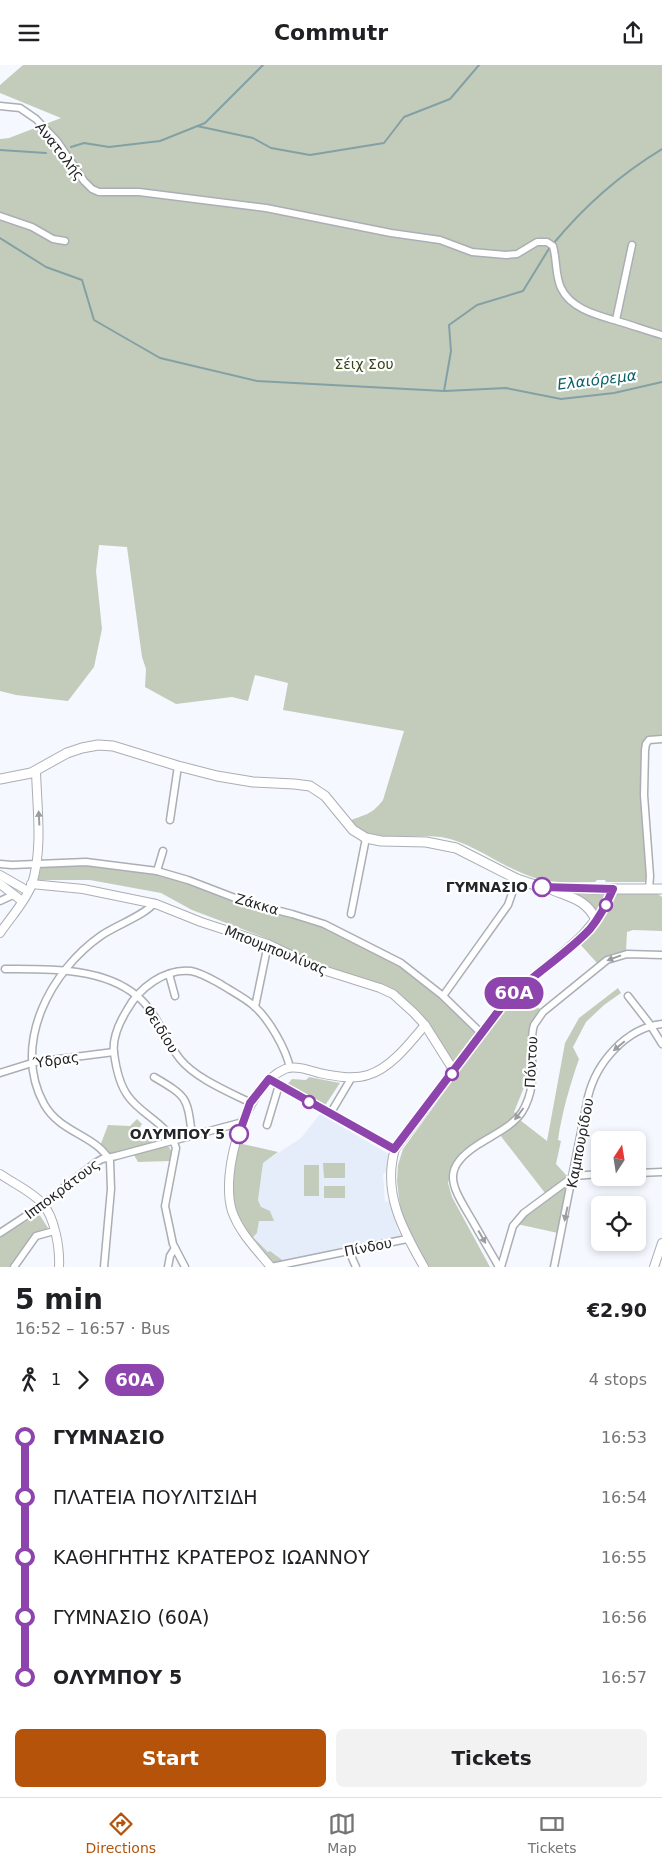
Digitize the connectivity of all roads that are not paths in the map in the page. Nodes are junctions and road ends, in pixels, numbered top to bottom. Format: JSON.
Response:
{"nodes":[{"id":1,"x":0,"y":106,"type":"edge"},
{"id":2,"x":0,"y":215,"type":"edge"},
{"id":3,"x":64,"y":241,"type":"dead end"},
{"id":4,"x":632,"y":245,"type":"dead end"},
{"id":5,"x":616,"y":320,"type":"junction"},
{"id":6,"x":662,"y":335,"type":"edge"},
{"id":7,"x":662,"y":739,"type":"edge"},
{"id":8,"x":178,"y":767,"type":"junction"},
{"id":9,"x":36,"y":771,"type":"junction"},
{"id":10,"x":0,"y":779,"type":"edge"},
{"id":11,"x":170,"y":820,"type":"dead end"},
{"id":12,"x":366,"y":838,"type":"junction"},
{"id":13,"x":163,"y":851,"type":"dead end"},
{"id":14,"x":0,"y":864,"type":"edge"},
{"id":15,"x":36,"y":864,"type":"junction"},
{"id":16,"x":157,"y":871,"type":"junction"},
{"id":17,"x":0,"y":875,"type":"edge"},
{"id":18,"x":517,"y":879,"type":"junction"},
{"id":19,"x":0,"y":884,"type":"edge"},
{"id":20,"x":30,"y":888,"type":"junction"},
{"id":21,"x":548,"y":888,"type":"junction"},
{"id":22,"x":613,"y":889,"type":"junction"},
{"id":23,"x":649,"y":889,"type":"junction"},
{"id":24,"x":662,"y":889,"type":"edge"},
{"id":25,"x":13,"y":895,"type":"junction"},
{"id":26,"x":0,"y":901,"type":"edge"},
{"id":27,"x":22,"y":901,"type":"junction"},
{"id":28,"x":154,"y":903,"type":"junction"},
{"id":29,"x":351,"y":914,"type":"dead end"},
{"id":30,"x":596,"y":920,"type":"junction"},
{"id":31,"x":0,"y":933,"type":"edge"},
{"id":32,"x":268,"y":944,"type":"junction"},
{"id":33,"x":662,"y":955,"type":"edge"},
{"id":34,"x":5,"y":969,"type":"dead end"},
{"id":35,"x":65,"y":971,"type":"junction"},
{"id":36,"x":169,"y":973,"type":"junction"},
{"id":37,"x":137,"y":995,"type":"junction"},
{"id":38,"x":175,"y":996,"type":"dead end"},
{"id":39,"x":444,"y":996,"type":"junction"},
{"id":40,"x":628,"y":996,"type":"dead end"},
{"id":41,"x":255,"y":1007,"type":"junction"},
{"id":42,"x":662,"y":1024,"type":"edge"},
{"id":43,"x":425,"y":1025,"type":"junction"},
{"id":44,"x":651,"y":1026,"type":"junction"},
{"id":45,"x":481,"y":1033,"type":"junction"},
{"id":46,"x":662,"y":1044,"type":"edge"},
{"id":47,"x":114,"y":1052,"type":"junction"},
{"id":48,"x":32,"y":1063,"type":"junction"},
{"id":49,"x":290,"y":1068,"type":"junction"},
{"id":50,"x":454,"y":1071,"type":"junction"},
{"id":51,"x":0,"y":1073,"type":"edge"},
{"id":52,"x":154,"y":1077,"type":"dead end"},
{"id":53,"x":352,"y":1077,"type":"junction"},
{"id":54,"x":269,"y":1079,"type":"junction"},
{"id":55,"x":279,"y":1085,"type":"junction"},
{"id":56,"x":250,"y":1103,"type":"junction"},
{"id":57,"x":330,"y":1114,"type":"junction"},
{"id":58,"x":243,"y":1122,"type":"junction"},
{"id":59,"x":267,"y":1125,"type":"dead end"},
{"id":60,"x":192,"y":1135,"type":"junction"},
{"id":61,"x":174,"y":1140,"type":"junction"},
{"id":62,"x":394,"y":1149,"type":"junction"},
{"id":63,"x":108,"y":1157,"type":"junction"},
{"id":64,"x":662,"y":1172,"type":"edge"},
{"id":65,"x":646,"y":1173,"type":"edge"},
{"id":66,"x":0,"y":1174,"type":"edge"},
{"id":67,"x":591,"y":1175,"type":"edge"},
{"id":68,"x":574,"y":1177,"type":"junction"},
{"id":69,"x":43,"y":1204,"type":"junction"},
{"id":70,"x":54,"y":1231,"type":"junction"},
{"id":71,"x":0,"y":1233,"type":"edge"},
{"id":72,"x":407,"y":1239,"type":"junction"},
{"id":73,"x":662,"y":1243,"type":"edge"},
{"id":74,"x":175,"y":1248,"type":"junction"},
{"id":75,"x":60,"y":1251,"type":"junction"},
{"id":76,"x":349,"y":1251,"type":"junction"},
{"id":77,"x":14,"y":1267,"type":"edge"},
{"id":78,"x":59,"y":1267,"type":"edge"},
{"id":79,"x":64,"y":1267,"type":"edge"},
{"id":80,"x":104,"y":1267,"type":"edge"},
{"id":81,"x":168,"y":1267,"type":"edge"},
{"id":82,"x":185,"y":1267,"type":"edge"},
{"id":83,"x":271,"y":1267,"type":"edge"},
{"id":84,"x":356,"y":1267,"type":"edge"},
{"id":85,"x":424,"y":1267,"type":"edge"},
{"id":86,"x":500,"y":1267,"type":"edge"},
{"id":87,"x":554,"y":1267,"type":"edge"},
{"id":88,"x":654,"y":1267,"type":"edge"}],
"edges":[{"from":1,"to":5,"type":"street","name":"Ανατολής"},
{"from":2,"to":3,"type":"street"},
{"from":4,"to":5,"type":"street"},
{"from":5,"to":6,"type":"street"},
{"from":7,"to":23,"type":"street"},
{"from":8,"to":9,"type":"main road"},
{"from":8,"to":11,"type":"street"},
{"from":8,"to":12,"type":"main road"},
{"from":9,"to":10,"type":"main road"},
{"from":15,"to":9,"type":"street","one_way":true},
{"from":12,"to":18,"type":"main road"},
{"from":12,"to":29,"type":"street"},
{"from":13,"to":16,"type":"street"},
{"from":14,"to":15,"type":"street","name":"Ζάκκα"},
{"from":15,"to":16,"type":"street","name":"Ζάκκα"},
{"from":15,"to":20,"type":"street"},
{"from":16,"to":39,"type":"street","name":"Ζάκκα"},
{"from":17,"to":20,"type":"street"},
{"from":18,"to":21,"type":"main road"},
{"from":18,"to":39,"type":"street"},
{"from":19,"to":25,"type":"street"},
{"from":20,"to":27,"type":"street"},
{"from":20,"to":28,"type":"street","name":"Μπουμπουλίνας"},
{"from":21,"to":22,"type":"main road"},
{"from":21,"to":30,"type":"main road"},
{"from":22,"to":23,"type":"main road"},
{"from":22,"to":30,"type":"street"},
{"from":23,"to":24,"type":"main road"},
{"from":25,"to":26,"type":"street"},
{"from":25,"to":27,"type":"street"},
{"from":27,"to":31,"type":"street"},
{"from":28,"to":32,"type":"street","name":"Μπουμπουλίνας"},
{"from":28,"to":35,"type":"street"},
{"from":30,"to":45,"type":"street"},
{"from":32,"to":41,"type":"street"},
{"from":32,"to":43,"type":"street","name":"Μπουμπουλίνας"},
{"from":33,"to":86,"type":"street","name":"Πόντου","one_way":true},
{"from":34,"to":35,"type":"street","name":"Φειδίου"},
{"from":35,"to":37,"type":"street","name":"Φειδίου"},
{"from":35,"to":48,"type":"street"},
{"from":36,"to":37,"type":"street"},
{"from":36,"to":38,"type":"street"},
{"from":36,"to":41,"type":"street"},
{"from":37,"to":47,"type":"street"},
{"from":37,"to":56,"type":"street","name":"Φειδίου"},
{"from":39,"to":45,"type":"street","name":"Ζάκκα"},
{"from":40,"to":44,"type":"street"},
{"from":41,"to":49,"type":"street"},
{"from":42,"to":44,"type":"street","name":"Καμπουρίδου"},
{"from":43,"to":50,"type":"street","name":"Μπουμπουλίνας"},
{"from":43,"to":53,"type":"street"},
{"from":44,"to":46,"type":"street"},
{"from":44,"to":68,"type":"street","name":"Καμπουρίδου","one_way":true},
{"from":45,"to":50,"type":"street"},
{"from":47,"to":48,"type":"street","name":"Ύδρας"},
{"from":47,"to":61,"type":"street"},
{"from":48,"to":51,"type":"street","name":"Ύδρας"},
{"from":48,"to":63,"type":"street"},
{"from":49,"to":53,"type":"street"},
{"from":49,"to":54,"type":"street"},
{"from":50,"to":62,"type":"street"},
{"from":52,"to":60,"type":"street"},
{"from":53,"to":57,"type":"street"},
{"from":54,"to":55,"type":"street"},
{"from":54,"to":56,"type":"street"},
{"from":55,"to":57,"type":"street"},
{"from":55,"to":59,"type":"street"},
{"from":56,"to":58,"type":"street"},
{"from":57,"to":62,"type":"street"},
{"from":58,"to":60,"type":"street","name":"Ιπποκράτους"},
{"from":58,"to":83,"type":"street"},
{"from":60,"to":61,"type":"street","name":"Ιπποκράτους"},
{"from":61,"to":63,"type":"street","name":"Ιπποκράτους"},
{"from":61,"to":74,"type":"street"},
{"from":62,"to":72,"type":"street"},
{"from":63,"to":69,"type":"street","name":"Ιπποκράτους"},
{"from":63,"to":80,"type":"street"},
{"from":64,"to":65,"type":"street"},
{"from":66,"to":69,"type":"street"},
{"from":67,"to":68,"type":"street"},
{"from":68,"to":86,"type":"street"},
{"from":68,"to":87,"type":"street","name":"Καμπουρίδου","one_way":true},
{"from":69,"to":70,"type":"street"},
{"from":69,"to":71,"type":"street","name":"Ιπποκράτους"},
{"from":70,"to":75,"type":"street"},
{"from":70,"to":77,"type":"street"},
{"from":72,"to":76,"type":"street","name":"Πίνδου"},
{"from":72,"to":85,"type":"street"},
{"from":73,"to":88,"type":"street"},
{"from":74,"to":81,"type":"street"},
{"from":74,"to":82,"type":"street"},
{"from":75,"to":78,"type":"street"},
{"from":75,"to":79,"type":"street"},
{"from":76,"to":83,"type":"street","name":"Πίνδου"},
{"from":76,"to":84,"type":"street"}]}
